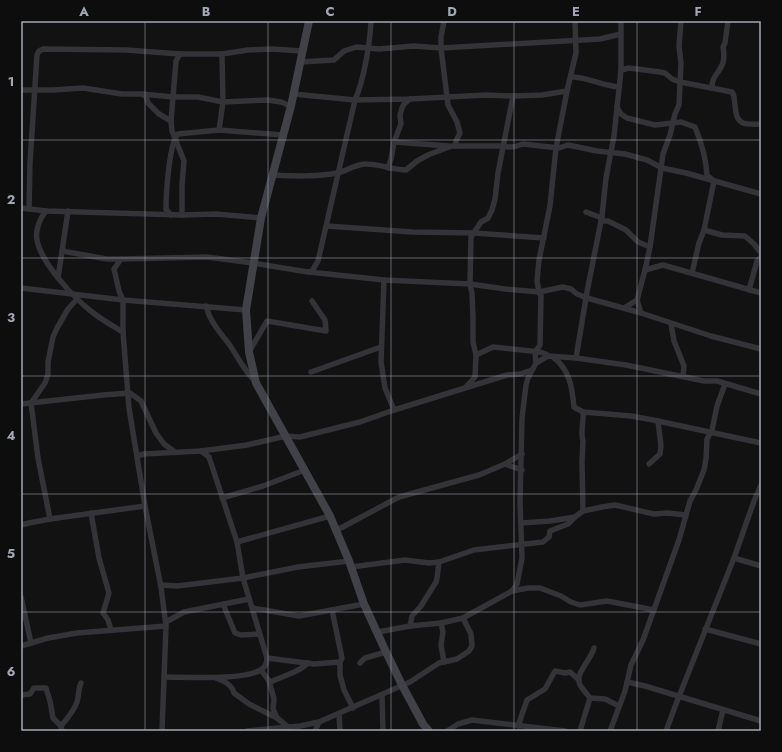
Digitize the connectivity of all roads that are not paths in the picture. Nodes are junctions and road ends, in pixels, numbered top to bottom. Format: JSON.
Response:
{"nodes":[{"id":1,"x":309,"y":21,"type":"edge"},
{"id":2,"x":370,"y":21,"type":"edge"},
{"id":3,"x":444,"y":21,"type":"edge"},
{"id":4,"x":575,"y":21,"type":"edge"},
{"id":5,"x":621,"y":21,"type":"edge"},
{"id":6,"x":681,"y":21,"type":"edge"},
{"id":7,"x":728,"y":21,"type":"edge"},
{"id":8,"x":621,"y":34,"type":"junction"},
{"id":9,"x":575,"y":39,"type":"junction"},
{"id":10,"x":367,"y":48,"type":"junction"},
{"id":11,"x":441,"y":48,"type":"junction"},
{"id":12,"x":302,"y":51,"type":"junction"},
{"id":13,"x":170,"y":53,"type":"junction"},
{"id":14,"x":180,"y":54,"type":"junction"},
{"id":15,"x":222,"y":54,"type":"junction"},
{"id":16,"x":176,"y":61,"type":"junction"},
{"id":17,"x":300,"y":62,"type":"junction"},
{"id":18,"x":621,"y":70,"type":"junction"},
{"id":19,"x":571,"y":77,"type":"junction"},
{"id":20,"x":680,"y":82,"type":"junction"},
{"id":21,"x":619,"y":87,"type":"junction"},
{"id":22,"x":712,"y":88,"type":"junction"},
{"id":23,"x":21,"y":90,"type":"edge"},
{"id":24,"x":35,"y":90,"type":"junction"},
{"id":25,"x":567,"y":91,"type":"junction"},
{"id":26,"x":141,"y":94,"type":"junction"},
{"id":27,"x":293,"y":94,"type":"junction"},
{"id":28,"x":448,"y":96,"type":"junction"},
{"id":29,"x":513,"y":96,"type":"junction"},
{"id":30,"x":173,"y":97,"type":"junction"},
{"id":31,"x":410,"y":99,"type":"junction"},
{"id":32,"x":355,"y":100,"type":"junction"},
{"id":33,"x":223,"y":102,"type":"junction"},
{"id":34,"x":291,"y":106,"type":"junction"},
{"id":35,"x":617,"y":107,"type":"junction"},
{"id":36,"x":171,"y":122,"type":"junction"},
{"id":37,"x":672,"y":123,"type":"junction"},
{"id":38,"x":761,"y":124,"type":"edge"},
{"id":39,"x":219,"y":130,"type":"junction"},
{"id":40,"x":283,"y":135,"type":"junction"},
{"id":41,"x":175,"y":137,"type":"junction"},
{"id":42,"x":394,"y":142,"type":"junction"},
{"id":43,"x":454,"y":146,"type":"junction"},
{"id":44,"x":503,"y":146,"type":"junction"},
{"id":45,"x":556,"y":148,"type":"junction"},
{"id":46,"x":611,"y":152,"type":"junction"},
{"id":47,"x":388,"y":168,"type":"junction"},
{"id":48,"x":662,"y":168,"type":"junction"},
{"id":49,"x":339,"y":173,"type":"junction"},
{"id":50,"x":273,"y":175,"type":"junction"},
{"id":51,"x":714,"y":181,"type":"junction"},
{"id":52,"x":761,"y":194,"type":"edge"},
{"id":53,"x":21,"y":208,"type":"edge"},
{"id":54,"x":29,"y":209,"type":"junction"},
{"id":55,"x":46,"y":211,"type":"junction"},
{"id":56,"x":68,"y":212,"type":"junction"},
{"id":57,"x":586,"y":212,"type":"dead end"},
{"id":58,"x":171,"y":215,"type":"junction"},
{"id":59,"x":182,"y":215,"type":"junction"},
{"id":60,"x":261,"y":218,"type":"junction"},
{"id":61,"x":602,"y":219,"type":"junction"},
{"id":62,"x":327,"y":226,"type":"junction"},
{"id":63,"x":704,"y":230,"type":"junction"},
{"id":64,"x":474,"y":233,"type":"junction"},
{"id":65,"x":544,"y":238,"type":"junction"},
{"id":66,"x":650,"y":248,"type":"junction"},
{"id":67,"x":62,"y":251,"type":"junction"},
{"id":68,"x":761,"y":253,"type":"edge"},
{"id":69,"x":761,"y":258,"type":"edge"},
{"id":70,"x":120,"y":259,"type":"junction"},
{"id":71,"x":253,"y":263,"type":"junction"},
{"id":72,"x":645,"y":270,"type":"junction"},
{"id":73,"x":308,"y":272,"type":"junction"},
{"id":74,"x":692,"y":273,"type":"junction"},
{"id":75,"x":58,"y":278,"type":"junction"},
{"id":76,"x":384,"y":280,"type":"junction"},
{"id":77,"x":470,"y":284,"type":"junction"},
{"id":78,"x":21,"y":288,"type":"edge"},
{"id":79,"x":749,"y":290,"type":"junction"},
{"id":80,"x":539,"y":292,"type":"junction"},
{"id":81,"x":761,"y":293,"type":"edge"},
{"id":82,"x":75,"y":297,"type":"junction"},
{"id":83,"x":587,"y":298,"type":"junction"},
{"id":84,"x":123,"y":300,"type":"junction"},
{"id":85,"x":637,"y":300,"type":"junction"},
{"id":86,"x":312,"y":301,"type":"dead end"},
{"id":87,"x":206,"y":306,"type":"junction"},
{"id":88,"x":624,"y":308,"type":"junction"},
{"id":89,"x":246,"y":310,"type":"junction"},
{"id":90,"x":641,"y":313,"type":"junction"},
{"id":91,"x":671,"y":324,"type":"junction"},
{"id":92,"x":124,"y":332,"type":"junction"},
{"id":93,"x":381,"y":347,"type":"junction"},
{"id":94,"x":761,"y":349,"type":"edge"},
{"id":95,"x":250,"y":352,"type":"junction"},
{"id":96,"x":535,"y":352,"type":"junction"},
{"id":97,"x":476,"y":355,"type":"junction"},
{"id":98,"x":551,"y":357,"type":"junction"},
{"id":99,"x":576,"y":358,"type":"junction"},
{"id":100,"x":536,"y":363,"type":"junction"},
{"id":101,"x":532,"y":370,"type":"junction"},
{"id":102,"x":311,"y":372,"type":"dead end"},
{"id":103,"x":683,"y":376,"type":"junction"},
{"id":104,"x":475,"y":377,"type":"junction"},
{"id":105,"x":256,"y":382,"type":"junction"},
{"id":106,"x":483,"y":382,"type":"junction"},
{"id":107,"x":725,"y":384,"type":"junction"},
{"id":108,"x":466,"y":387,"type":"junction"},
{"id":109,"x":129,"y":393,"type":"junction"},
{"id":110,"x":761,"y":394,"type":"edge"},
{"id":111,"x":31,"y":403,"type":"junction"},
{"id":112,"x":21,"y":404,"type":"edge"},
{"id":113,"x":394,"y":410,"type":"junction"},
{"id":114,"x":583,"y":412,"type":"junction"},
{"id":115,"x":658,"y":421,"type":"junction"},
{"id":116,"x":711,"y":432,"type":"junction"},
{"id":117,"x":286,"y":436,"type":"junction"},
{"id":118,"x":761,"y":443,"type":"edge"},
{"id":119,"x":201,"y":451,"type":"junction"},
{"id":120,"x":175,"y":452,"type":"junction"},
{"id":121,"x":522,"y":454,"type":"junction"},
{"id":122,"x":137,"y":456,"type":"junction"},
{"id":123,"x":505,"y":464,"type":"junction"},
{"id":124,"x":649,"y":464,"type":"dead end"},
{"id":125,"x":305,"y":470,"type":"junction"},
{"id":126,"x":522,"y":470,"type":"junction"},
{"id":127,"x":761,"y":485,"type":"edge"},
{"id":128,"x":222,"y":498,"type":"junction"},
{"id":129,"x":145,"y":506,"type":"junction"},
{"id":130,"x":583,"y":511,"type":"junction"},
{"id":131,"x":91,"y":513,"type":"junction"},
{"id":132,"x":686,"y":515,"type":"junction"},
{"id":133,"x":330,"y":516,"type":"junction"},
{"id":134,"x":575,"y":517,"type":"junction"},
{"id":135,"x":50,"y":519,"type":"junction"},
{"id":136,"x":521,"y":523,"type":"junction"},
{"id":137,"x":21,"y":525,"type":"edge"},
{"id":138,"x":337,"y":530,"type":"junction"},
{"id":139,"x":237,"y":542,"type":"junction"},
{"id":140,"x":522,"y":544,"type":"junction"},
{"id":141,"x":734,"y":558,"type":"junction"},
{"id":142,"x":439,"y":562,"type":"junction"},
{"id":143,"x":350,"y":564,"type":"junction"},
{"id":144,"x":761,"y":566,"type":"edge"},
{"id":145,"x":243,"y":578,"type":"junction"},
{"id":146,"x":161,"y":587,"type":"junction"},
{"id":147,"x":512,"y":591,"type":"junction"},
{"id":148,"x":21,"y":596,"type":"edge"},
{"id":149,"x":249,"y":599,"type":"junction"},
{"id":150,"x":223,"y":604,"type":"junction"},
{"id":151,"x":364,"y":604,"type":"junction"},
{"id":152,"x":253,"y":608,"type":"junction"},
{"id":153,"x":332,"y":610,"type":"junction"},
{"id":154,"x":654,"y":610,"type":"junction"},
{"id":155,"x":463,"y":618,"type":"junction"},
{"id":156,"x":441,"y":623,"type":"junction"},
{"id":157,"x":166,"y":624,"type":"junction"},
{"id":158,"x":410,"y":626,"type":"junction"},
{"id":159,"x":705,"y":629,"type":"junction"},
{"id":160,"x":111,"y":630,"type":"junction"},
{"id":161,"x":378,"y":632,"type":"junction"},
{"id":162,"x":259,"y":634,"type":"junction"},
{"id":163,"x":31,"y":643,"type":"junction"},
{"id":164,"x":761,"y":644,"type":"edge"},
{"id":165,"x":21,"y":646,"type":"edge"},
{"id":166,"x":594,"y":648,"type":"dead end"},
{"id":167,"x":386,"y":652,"type":"junction"},
{"id":168,"x":267,"y":658,"type":"junction"},
{"id":169,"x":340,"y":662,"type":"junction"},
{"id":170,"x":444,"y":662,"type":"junction"},
{"id":171,"x":308,"y":663,"type":"junction"},
{"id":172,"x":360,"y":663,"type":"dead end"},
{"id":173,"x":261,"y":670,"type":"junction"},
{"id":174,"x":164,"y":677,"type":"junction"},
{"id":175,"x":213,"y":677,"type":"junction"},
{"id":176,"x":579,"y":680,"type":"junction"},
{"id":177,"x":269,"y":681,"type":"junction"},
{"id":178,"x":627,"y":682,"type":"junction"},
{"id":179,"x":81,"y":683,"type":"dead end"},
{"id":180,"x":402,"y":685,"type":"junction"},
{"id":181,"x":21,"y":695,"type":"edge"},
{"id":182,"x":382,"y":695,"type":"junction"},
{"id":183,"x":679,"y":696,"type":"junction"},
{"id":184,"x":590,"y":698,"type":"junction"},
{"id":185,"x":619,"y":706,"type":"junction"},
{"id":186,"x":353,"y":708,"type":"junction"},
{"id":187,"x":723,"y":710,"type":"junction"},
{"id":188,"x":339,"y":714,"type":"junction"},
{"id":189,"x":277,"y":718,"type":"junction"},
{"id":190,"x":761,"y":721,"type":"edge"},
{"id":191,"x":318,"y":722,"type":"junction"},
{"id":192,"x":518,"y":726,"type":"junction"},
{"id":193,"x":288,"y":727,"type":"junction"},
{"id":194,"x":61,"y":728,"type":"edge"},
{"id":195,"x":162,"y":731,"type":"edge"},
{"id":196,"x":247,"y":731,"type":"edge"},
{"id":197,"x":316,"y":731,"type":"edge"},
{"id":198,"x":340,"y":731,"type":"edge"},
{"id":199,"x":382,"y":731,"type":"edge"},
{"id":200,"x":429,"y":731,"type":"edge"},
{"id":201,"x":447,"y":731,"type":"edge"},
{"id":202,"x":565,"y":731,"type":"edge"},
{"id":203,"x":580,"y":731,"type":"edge"},
{"id":204,"x":610,"y":731,"type":"edge"},
{"id":205,"x":666,"y":731,"type":"edge"},
{"id":206,"x":718,"y":731,"type":"edge"}],
"edges":[{"from":1,"to":12,"type":"street"},
{"from":2,"to":10,"type":"street"},
{"from":3,"to":11,"type":"street"},
{"from":4,"to":9,"type":"street"},
{"from":5,"to":8,"type":"street"},
{"from":6,"to":20,"type":"street"},
{"from":7,"to":22,"type":"street"},
{"from":8,"to":9,"type":"street"},
{"from":8,"to":18,"type":"street"},
{"from":9,"to":11,"type":"street"},
{"from":9,"to":19,"type":"street"},
{"from":10,"to":11,"type":"street"},
{"from":10,"to":17,"type":"street"},
{"from":10,"to":32,"type":"street"},
{"from":11,"to":28,"type":"street"},
{"from":12,"to":15,"type":"street"},
{"from":12,"to":17,"type":"street"},
{"from":13,"to":14,"type":"street"},
{"from":13,"to":16,"type":"street"},
{"from":13,"to":24,"type":"street"},
{"from":14,"to":15,"type":"street"},
{"from":14,"to":16,"type":"street"},
{"from":15,"to":33,"type":"street"},
{"from":16,"to":30,"type":"street"},
{"from":17,"to":27,"type":"street"},
{"from":18,"to":20,"type":"street"},
{"from":18,"to":21,"type":"street"},
{"from":19,"to":21,"type":"street"},
{"from":19,"to":25,"type":"street"},
{"from":20,"to":22,"type":"street"},
{"from":20,"to":37,"type":"street"},
{"from":21,"to":35,"type":"street"},
{"from":22,"to":38,"type":"street"},
{"from":23,"to":24,"type":"street"},
{"from":24,"to":26,"type":"street"},
{"from":24,"to":54,"type":"street"},
{"from":25,"to":29,"type":"street"},
{"from":25,"to":45,"type":"street"},
{"from":26,"to":30,"type":"street"},
{"from":26,"to":36,"type":"street"},
{"from":27,"to":32,"type":"street"},
{"from":27,"to":34,"type":"street"},
{"from":28,"to":29,"type":"street"},
{"from":28,"to":31,"type":"street"},
{"from":28,"to":43,"type":"street"},
{"from":29,"to":44,"type":"street"},
{"from":30,"to":33,"type":"street"},
{"from":30,"to":36,"type":"street"},
{"from":31,"to":32,"type":"street"},
{"from":31,"to":42,"type":"street"},
{"from":32,"to":49,"type":"street"},
{"from":33,"to":34,"type":"street"},
{"from":33,"to":39,"type":"street"},
{"from":34,"to":40,"type":"street"},
{"from":35,"to":37,"type":"street"},
{"from":35,"to":46,"type":"street"},
{"from":36,"to":41,"type":"street"},
{"from":37,"to":48,"type":"street"},
{"from":37,"to":51,"type":"street"},
{"from":39,"to":40,"type":"street"},
{"from":39,"to":41,"type":"street"},
{"from":40,"to":50,"type":"street"},
{"from":41,"to":58,"type":"street"},
{"from":41,"to":59,"type":"street"},
{"from":42,"to":43,"type":"street"},
{"from":42,"to":47,"type":"street"},
{"from":43,"to":44,"type":"street"},
{"from":43,"to":47,"type":"street"},
{"from":44,"to":45,"type":"street"},
{"from":44,"to":64,"type":"street"},
{"from":45,"to":46,"type":"street"},
{"from":45,"to":65,"type":"street"},
{"from":46,"to":48,"type":"street"},
{"from":46,"to":61,"type":"street"},
{"from":47,"to":49,"type":"street"},
{"from":48,"to":51,"type":"street"},
{"from":48,"to":66,"type":"street"},
{"from":49,"to":50,"type":"street"},
{"from":49,"to":62,"type":"street"},
{"from":50,"to":60,"type":"street"},
{"from":51,"to":52,"type":"street"},
{"from":51,"to":63,"type":"street"},
{"from":53,"to":54,"type":"street"},
{"from":54,"to":55,"type":"street"},
{"from":55,"to":56,"type":"street"},
{"from":55,"to":75,"type":"street"},
{"from":56,"to":58,"type":"street"},
{"from":56,"to":67,"type":"street"},
{"from":57,"to":61,"type":"street"},
{"from":58,"to":59,"type":"street"},
{"from":59,"to":60,"type":"street"},
{"from":60,"to":71,"type":"street"},
{"from":61,"to":66,"type":"street"},
{"from":61,"to":83,"type":"street"},
{"from":62,"to":64,"type":"street"},
{"from":62,"to":73,"type":"street"},
{"from":63,"to":68,"type":"street"},
{"from":63,"to":74,"type":"street"},
{"from":64,"to":65,"type":"street"},
{"from":64,"to":77,"type":"street"},
{"from":65,"to":80,"type":"street"},
{"from":66,"to":72,"type":"street"},
{"from":67,"to":70,"type":"street"},
{"from":67,"to":75,"type":"street"},
{"from":69,"to":79,"type":"street"},
{"from":70,"to":71,"type":"street"},
{"from":70,"to":84,"type":"street"},
{"from":71,"to":73,"type":"street"},
{"from":71,"to":89,"type":"street"},
{"from":72,"to":74,"type":"street"},
{"from":72,"to":85,"type":"street"},
{"from":73,"to":76,"type":"street"},
{"from":74,"to":79,"type":"street"},
{"from":75,"to":82,"type":"street"},
{"from":76,"to":77,"type":"street"},
{"from":76,"to":93,"type":"street"},
{"from":77,"to":80,"type":"street"},
{"from":77,"to":97,"type":"street"},
{"from":78,"to":82,"type":"street"},
{"from":79,"to":81,"type":"street"},
{"from":80,"to":83,"type":"street"},
{"from":80,"to":96,"type":"street"},
{"from":82,"to":84,"type":"street"},
{"from":82,"to":92,"type":"street"},
{"from":82,"to":111,"type":"street"},
{"from":83,"to":88,"type":"street"},
{"from":83,"to":99,"type":"street"},
{"from":84,"to":87,"type":"street"},
{"from":84,"to":92,"type":"street"},
{"from":85,"to":88,"type":"street"},
{"from":85,"to":90,"type":"street"},
{"from":86,"to":95,"type":"street"},
{"from":87,"to":89,"type":"street"},
{"from":87,"to":105,"type":"street"},
{"from":88,"to":90,"type":"street"},
{"from":89,"to":95,"type":"street"},
{"from":90,"to":91,"type":"street"},
{"from":91,"to":94,"type":"street"},
{"from":91,"to":103,"type":"street"},
{"from":92,"to":109,"type":"street"},
{"from":93,"to":102,"type":"street"},
{"from":93,"to":113,"type":"street"},
{"from":95,"to":105,"type":"street"},
{"from":96,"to":97,"type":"street"},
{"from":96,"to":98,"type":"street"},
{"from":96,"to":100,"type":"street"},
{"from":97,"to":104,"type":"street"},
{"from":98,"to":99,"type":"street"},
{"from":98,"to":100,"type":"street"},
{"from":98,"to":114,"type":"street"},
{"from":99,"to":103,"type":"street"},
{"from":100,"to":101,"type":"street"},
{"from":101,"to":106,"type":"street"},
{"from":101,"to":121,"type":"street"},
{"from":103,"to":107,"type":"street"},
{"from":104,"to":106,"type":"street"},
{"from":104,"to":108,"type":"street"},
{"from":105,"to":117,"type":"street"},
{"from":106,"to":108,"type":"street"},
{"from":107,"to":110,"type":"street"},
{"from":107,"to":116,"type":"street"},
{"from":108,"to":113,"type":"street"},
{"from":109,"to":111,"type":"street"},
{"from":109,"to":120,"type":"street"},
{"from":109,"to":122,"type":"street"},
{"from":111,"to":112,"type":"street"},
{"from":111,"to":135,"type":"street"},
{"from":113,"to":117,"type":"street"},
{"from":114,"to":115,"type":"street"},
{"from":114,"to":130,"type":"street"},
{"from":115,"to":116,"type":"street"},
{"from":115,"to":124,"type":"street"},
{"from":116,"to":118,"type":"street"},
{"from":116,"to":132,"type":"street"},
{"from":117,"to":119,"type":"street"},
{"from":117,"to":125,"type":"street"},
{"from":119,"to":120,"type":"street"},
{"from":119,"to":128,"type":"street"},
{"from":120,"to":122,"type":"street"},
{"from":121,"to":123,"type":"street"},
{"from":121,"to":126,"type":"street"},
{"from":122,"to":129,"type":"street"},
{"from":123,"to":126,"type":"street"},
{"from":123,"to":138,"type":"street"},
{"from":125,"to":128,"type":"street"},
{"from":125,"to":133,"type":"street"},
{"from":126,"to":136,"type":"street"},
{"from":127,"to":141,"type":"street"},
{"from":128,"to":139,"type":"street"},
{"from":129,"to":131,"type":"street"},
{"from":129,"to":146,"type":"street"},
{"from":130,"to":132,"type":"street"},
{"from":130,"to":134,"type":"street"},
{"from":131,"to":135,"type":"street"},
{"from":131,"to":160,"type":"street"},
{"from":132,"to":154,"type":"street"},
{"from":133,"to":138,"type":"street"},
{"from":133,"to":139,"type":"street"},
{"from":134,"to":136,"type":"street"},
{"from":134,"to":140,"type":"street"},
{"from":135,"to":137,"type":"street"},
{"from":136,"to":140,"type":"street"},
{"from":138,"to":143,"type":"street"},
{"from":139,"to":145,"type":"street"},
{"from":140,"to":142,"type":"street"},
{"from":140,"to":147,"type":"street"},
{"from":141,"to":144,"type":"street"},
{"from":141,"to":159,"type":"street"},
{"from":142,"to":143,"type":"street"},
{"from":142,"to":158,"type":"street"},
{"from":143,"to":145,"type":"street"},
{"from":143,"to":151,"type":"street"},
{"from":145,"to":146,"type":"street"},
{"from":145,"to":149,"type":"street"},
{"from":146,"to":157,"type":"street"},
{"from":147,"to":154,"type":"street"},
{"from":147,"to":155,"type":"street"},
{"from":148,"to":163,"type":"street"},
{"from":149,"to":150,"type":"street"},
{"from":149,"to":152,"type":"street"},
{"from":150,"to":157,"type":"street"},
{"from":150,"to":162,"type":"street"},
{"from":151,"to":153,"type":"street"},
{"from":151,"to":161,"type":"street"},
{"from":152,"to":153,"type":"street"},
{"from":152,"to":162,"type":"street"},
{"from":153,"to":169,"type":"street"},
{"from":154,"to":178,"type":"street"},
{"from":155,"to":156,"type":"street"},
{"from":155,"to":170,"type":"street"},
{"from":156,"to":158,"type":"street"},
{"from":156,"to":170,"type":"street"},
{"from":157,"to":160,"type":"street"},
{"from":157,"to":174,"type":"street"},
{"from":158,"to":161,"type":"street"},
{"from":159,"to":164,"type":"street"},
{"from":159,"to":183,"type":"street"},
{"from":160,"to":163,"type":"street"},
{"from":161,"to":167,"type":"street"},
{"from":162,"to":168,"type":"street"},
{"from":163,"to":165,"type":"street"},
{"from":166,"to":176,"type":"street"},
{"from":167,"to":172,"type":"street"},
{"from":167,"to":180,"type":"street"},
{"from":168,"to":171,"type":"street"},
{"from":168,"to":173,"type":"street"},
{"from":169,"to":171,"type":"street"},
{"from":169,"to":186,"type":"street"},
{"from":170,"to":180,"type":"street"},
{"from":171,"to":177,"type":"street"},
{"from":173,"to":175,"type":"street"},
{"from":173,"to":177,"type":"street"},
{"from":174,"to":175,"type":"street"},
{"from":174,"to":195,"type":"street"},
{"from":175,"to":189,"type":"street"},
{"from":176,"to":184,"type":"street"},
{"from":176,"to":192,"type":"street"},
{"from":177,"to":189,"type":"street"},
{"from":178,"to":183,"type":"street"},
{"from":178,"to":185,"type":"street"},
{"from":179,"to":194,"type":"street"},
{"from":180,"to":182,"type":"street"},
{"from":180,"to":200,"type":"street"},
{"from":181,"to":194,"type":"street"},
{"from":182,"to":186,"type":"street"},
{"from":182,"to":199,"type":"street"},
{"from":183,"to":187,"type":"street"},
{"from":183,"to":205,"type":"street"},
{"from":184,"to":185,"type":"street"},
{"from":184,"to":203,"type":"street"},
{"from":185,"to":204,"type":"street"},
{"from":186,"to":188,"type":"street"},
{"from":187,"to":190,"type":"street"},
{"from":187,"to":206,"type":"street"},
{"from":188,"to":191,"type":"street"},
{"from":188,"to":198,"type":"street"},
{"from":189,"to":193,"type":"street"},
{"from":191,"to":193,"type":"street"},
{"from":191,"to":197,"type":"street"},
{"from":192,"to":201,"type":"street"},
{"from":192,"to":202,"type":"street"},
{"from":193,"to":196,"type":"street"}]}
